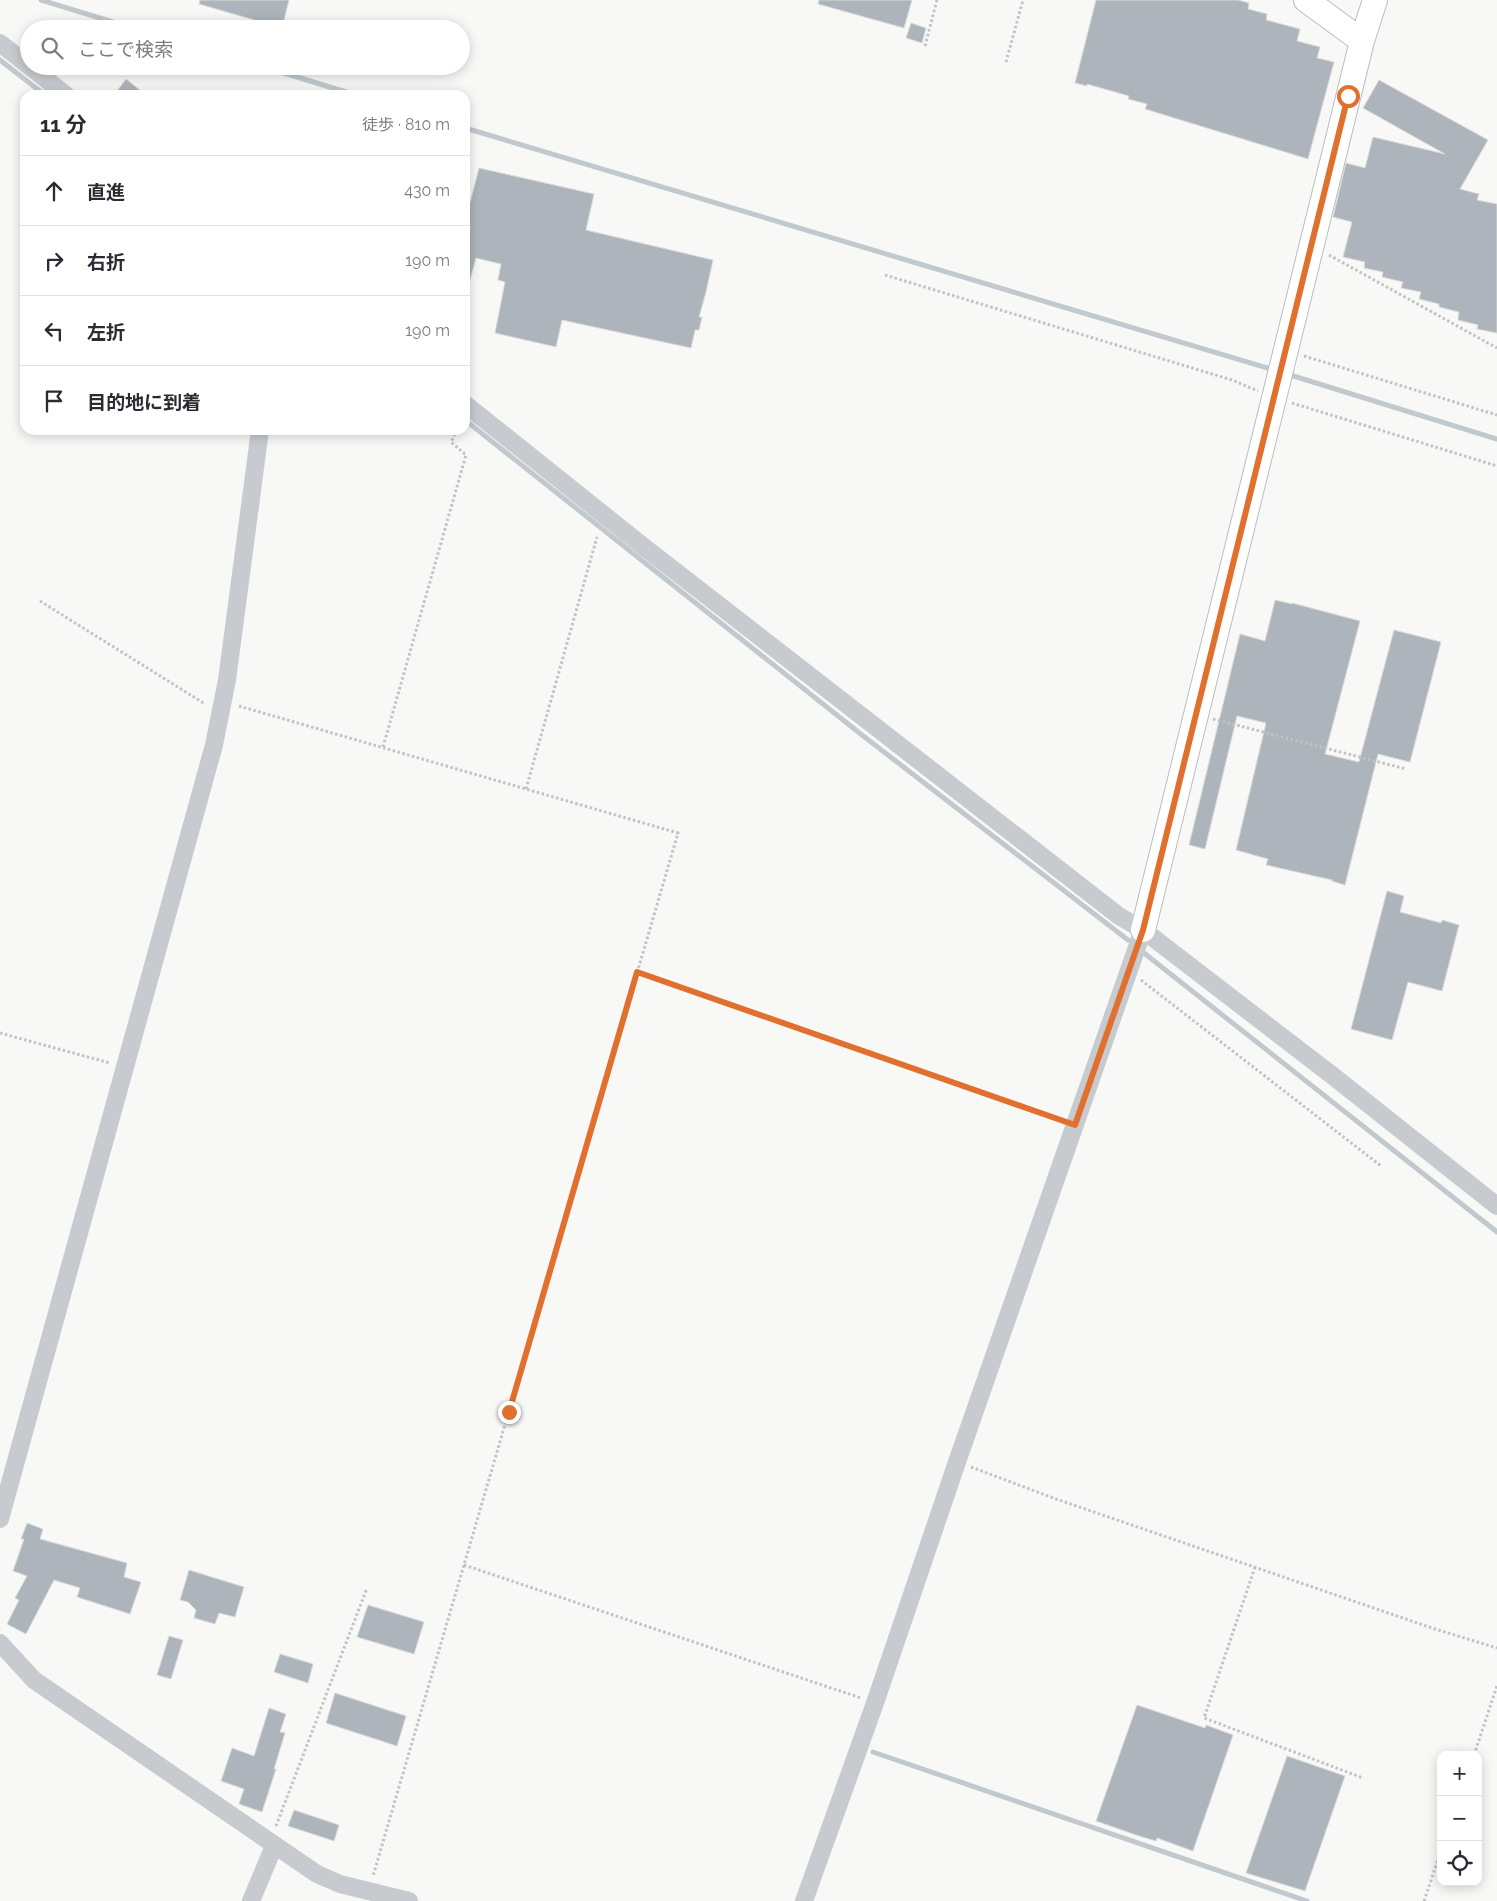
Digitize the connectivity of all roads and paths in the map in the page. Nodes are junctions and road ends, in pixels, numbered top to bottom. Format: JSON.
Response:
{"nodes":[{"id":1,"x":937,"y":0,"type":"edge"},
{"id":2,"x":1023,"y":0,"type":"edge"},
{"id":3,"x":1306,"y":0,"type":"edge"},
{"id":4,"x":1376,"y":0,"type":"edge"},
{"id":5,"x":1362,"y":41,"type":"junction"},
{"id":6,"x":0,"y":43,"type":"edge"},
{"id":7,"x":925,"y":46,"type":"dead end"},
{"id":8,"x":20,"y":59,"type":"edge"},
{"id":9,"x":1006,"y":62,"type":"dead end"},
{"id":10,"x":40,"y":75,"type":"edge"},
{"id":11,"x":60,"y":90,"type":"edge"},
{"id":12,"x":1311,"y":245,"type":"junction"},
{"id":13,"x":885,"y":275,"type":"dead end"},
{"id":14,"x":1497,"y":348,"type":"edge"},
{"id":15,"x":1284,"y":353,"type":"junction"},
{"id":16,"x":1273,"y":396,"type":"junction"},
{"id":17,"x":470,"y":408,"type":"edge"},
{"id":18,"x":1497,"y":415,"type":"edge"},
{"id":19,"x":259,"y":435,"type":"edge"},
{"id":20,"x":454,"y":435,"type":"edge"},
{"id":21,"x":1497,"y":466,"type":"edge"},
{"id":22,"x":597,"y":537,"type":"dead end"},
{"id":23,"x":40,"y":601,"type":"dead end"},
{"id":24,"x":222,"y":707,"type":"junction"},
{"id":25,"x":1196,"y":715,"type":"junction"},
{"id":26,"x":383,"y":747,"type":"junction"},
{"id":27,"x":1406,"y":769,"type":"dead end"},
{"id":28,"x":526,"y":789,"type":"junction"},
{"id":29,"x":1143,"y":930,"type":"junction"},
{"id":30,"x":1129,"y":970,"type":"junction"},
{"id":31,"x":637,"y":972,"type":"junction"},
{"id":32,"x":0,"y":1032,"type":"edge"},
{"id":33,"x":125,"y":1067,"type":"junction"},
{"id":34,"x":1075,"y":1125,"type":"junction"},
{"id":35,"x":1381,"y":1166,"type":"dead end"},
{"id":36,"x":1497,"y":1206,"type":"edge"},
{"id":37,"x":956,"y":1462,"type":"junction"},
{"id":38,"x":0,"y":1519,"type":"edge"},
{"id":39,"x":464,"y":1565,"type":"junction"},
{"id":40,"x":1255,"y":1567,"type":"junction"},
{"id":41,"x":367,"y":1588,"type":"dead end"},
{"id":42,"x":0,"y":1643,"type":"edge"},
{"id":43,"x":1497,"y":1648,"type":"edge"},
{"id":44,"x":1497,"y":1686,"type":"edge"},
{"id":45,"x":876,"y":1703,"type":"junction"},
{"id":46,"x":1475,"y":1751,"type":"edge"},
{"id":47,"x":1364,"y":1778,"type":"dead end"},
{"id":48,"x":272,"y":1845,"type":"junction"},
{"id":49,"x":1437,"y":1863,"type":"edge"},
{"id":50,"x":369,"y":1891,"type":"junction"},
{"id":51,"x":251,"y":1901,"type":"edge"},
{"id":52,"x":409,"y":1901,"type":"edge"},
{"id":53,"x":804,"y":1901,"type":"edge"},
{"id":54,"x":1424,"y":1901,"type":"edge"}],
"edges":[{"from":1,"to":7,"type":"path"},
{"from":2,"to":9,"type":"path"},
{"from":3,"to":5,"type":"street"},
{"from":4,"to":5,"type":"street"},
{"from":5,"to":12,"type":"street"},
{"from":6,"to":8,"type":"street"},
{"from":10,"to":11,"type":"street"},
{"from":12,"to":14,"type":"path"},
{"from":12,"to":15,"type":"street"},
{"from":13,"to":16,"type":"path"},
{"from":15,"to":16,"type":"street"},
{"from":15,"to":18,"type":"path"},
{"from":16,"to":21,"type":"path"},
{"from":16,"to":25,"type":"street"},
{"from":17,"to":29,"type":"street"},
{"from":19,"to":24,"type":"street"},
{"from":20,"to":26,"type":"path"},
{"from":22,"to":28,"type":"path"},
{"from":23,"to":24,"type":"path"},
{"from":24,"to":26,"type":"path"},
{"from":24,"to":33,"type":"street"},
{"from":25,"to":27,"type":"path"},
{"from":25,"to":29,"type":"street"},
{"from":26,"to":28,"type":"path"},
{"from":28,"to":31,"type":"path"},
{"from":29,"to":30,"type":"street"},
{"from":29,"to":36,"type":"street"},
{"from":30,"to":34,"type":"street"},
{"from":30,"to":35,"type":"path"},
{"from":31,"to":34,"type":"path"},
{"from":31,"to":39,"type":"path"},
{"from":32,"to":33,"type":"path"},
{"from":33,"to":38,"type":"street"},
{"from":34,"to":37,"type":"street"},
{"from":37,"to":40,"type":"path"},
{"from":37,"to":45,"type":"street"},
{"from":39,"to":45,"type":"path"},
{"from":39,"to":50,"type":"path"},
{"from":40,"to":43,"type":"path"},
{"from":40,"to":47,"type":"path"},
{"from":41,"to":48,"type":"path"},
{"from":42,"to":48,"type":"street"},
{"from":44,"to":46,"type":"path"},
{"from":45,"to":53,"type":"street"},
{"from":48,"to":50,"type":"street"},
{"from":48,"to":51,"type":"street"},
{"from":49,"to":54,"type":"path"},
{"from":50,"to":52,"type":"street"}]}
